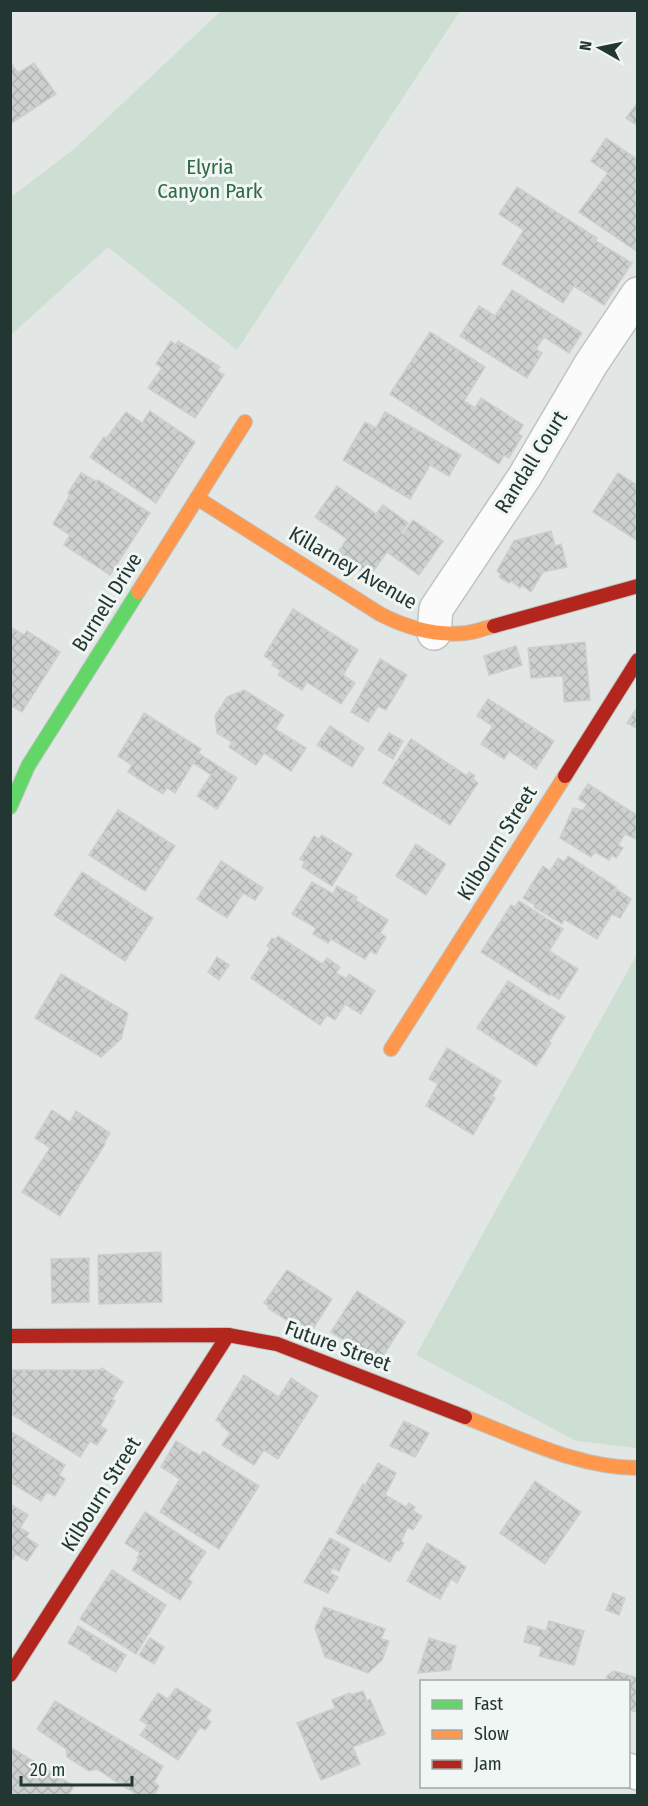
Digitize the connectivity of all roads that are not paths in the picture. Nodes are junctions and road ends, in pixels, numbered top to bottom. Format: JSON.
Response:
{"nodes":[{"id":1,"x":638,"y":294,"type":"edge"},
{"id":2,"x":245,"y":422,"type":"dead end"},
{"id":3,"x":197,"y":498,"type":"junction"},
{"id":4,"x":638,"y":586,"type":"edge"},
{"id":5,"x":434,"y":633,"type":"junction"},
{"id":6,"x":638,"y":660,"type":"edge"},
{"id":7,"x":10,"y":807,"type":"edge"},
{"id":8,"x":392,"y":1049,"type":"dead end"},
{"id":9,"x":228,"y":1335,"type":"junction"},
{"id":10,"x":10,"y":1336,"type":"edge"},
{"id":11,"x":638,"y":1468,"type":"edge"},
{"id":12,"x":10,"y":1675,"type":"edge"}],
"edges":[{"from":1,"to":5,"type":"street","name":"Randall Court"},
{"from":2,"to":3,"type":"street","name":"Burnell Drive"},
{"from":3,"to":5,"type":"street","name":"Killarney Avenue"},
{"from":3,"to":7,"type":"street","name":"Burnell Drive"},
{"from":4,"to":5,"type":"street","name":"Killarney Avenue"},
{"from":6,"to":8,"type":"street","name":"Kilbourn Street"},
{"from":9,"to":10,"type":"street","name":"Future Street"},
{"from":9,"to":11,"type":"street","name":"Future Street"},
{"from":9,"to":12,"type":"street","name":"Kilbourn Street"}]}
